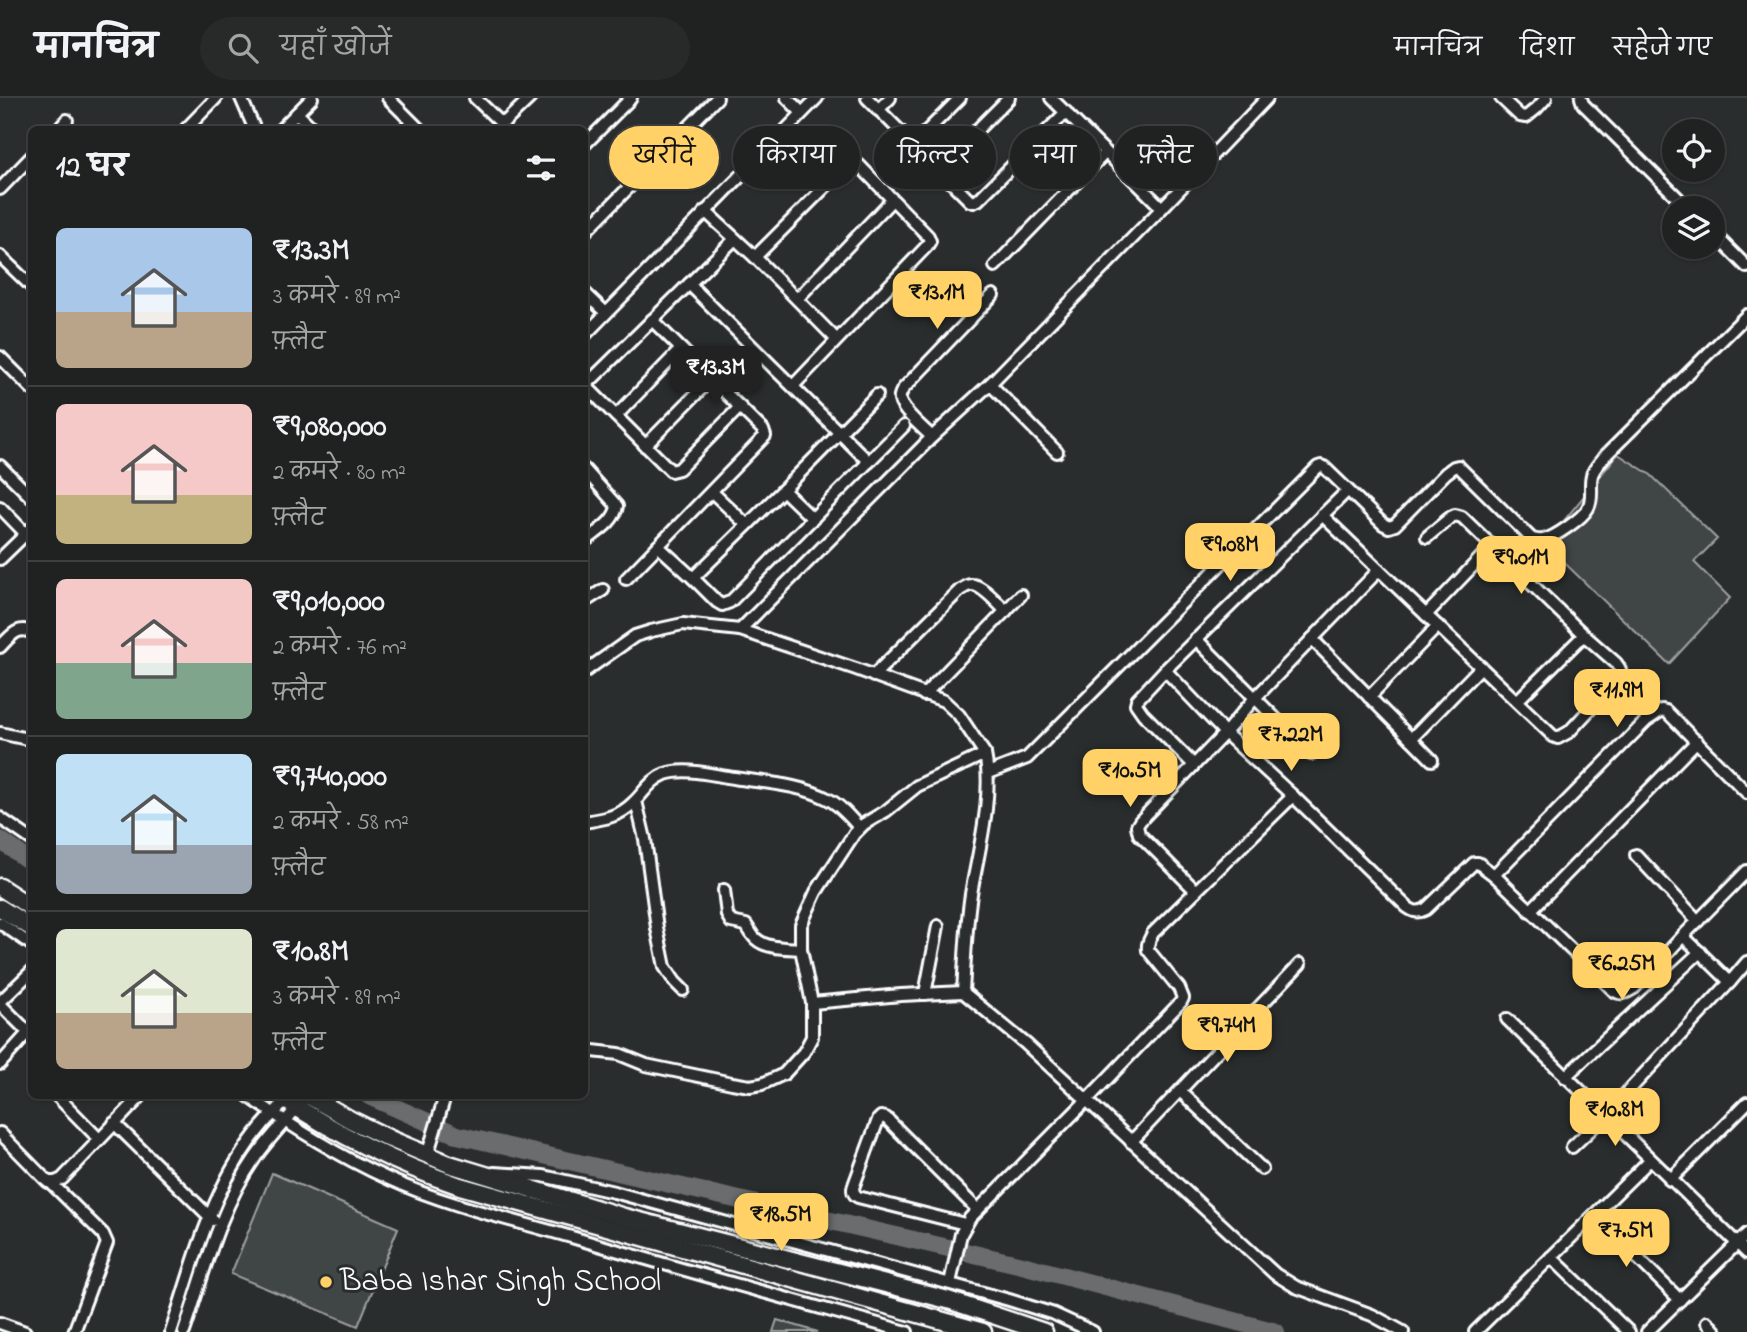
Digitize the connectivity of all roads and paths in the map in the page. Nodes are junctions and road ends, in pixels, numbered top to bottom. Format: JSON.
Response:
{"nodes":[{"id":1,"x":216,"y":98,"type":"edge"},
{"id":2,"x":241,"y":98,"type":"edge"},
{"id":3,"x":312,"y":98,"type":"edge"},
{"id":4,"x":388,"y":98,"type":"edge"},
{"id":5,"x":475,"y":98,"type":"edge"},
{"id":6,"x":631,"y":98,"type":"edge"},
{"id":7,"x":717,"y":98,"type":"edge"},
{"id":8,"x":787,"y":98,"type":"edge"},
{"id":9,"x":817,"y":98,"type":"edge"},
{"id":10,"x":867,"y":98,"type":"edge"},
{"id":11,"x":890,"y":98,"type":"edge"},
{"id":12,"x":960,"y":98,"type":"edge"},
{"id":13,"x":1009,"y":98,"type":"edge"},
{"id":14,"x":1051,"y":98,"type":"edge"},
{"id":15,"x":1267,"y":98,"type":"edge"},
{"id":16,"x":1501,"y":98,"type":"edge"},
{"id":17,"x":1546,"y":98,"type":"edge"},
{"id":18,"x":1581,"y":98,"type":"edge"},
{"id":19,"x":530,"y":99,"type":"edge"},
{"id":20,"x":878,"y":110,"type":"junction"},
{"id":21,"x":1066,"y":112,"type":"junction"},
{"id":22,"x":297,"y":113,"type":"junction"},
{"id":23,"x":802,"y":113,"type":"junction"},
{"id":24,"x":67,"y":120,"type":"dead end"},
{"id":25,"x":62,"y":126,"type":"edge"},
{"id":26,"x":189,"y":126,"type":"edge"},
{"id":27,"x":253,"y":126,"type":"edge"},
{"id":28,"x":284,"y":126,"type":"edge"},
{"id":29,"x":310,"y":126,"type":"edge"},
{"id":30,"x":416,"y":126,"type":"edge"},
{"id":31,"x":894,"y":126,"type":"edge"},
{"id":32,"x":932,"y":126,"type":"edge"},
{"id":33,"x":981,"y":126,"type":"edge"},
{"id":34,"x":588,"y":141,"type":"edge"},
{"id":35,"x":1106,"y":152,"type":"junction"},
{"id":36,"x":28,"y":160,"type":"edge"},
{"id":37,"x":996,"y":182,"type":"edge"},
{"id":38,"x":0,"y":189,"type":"edge"},
{"id":39,"x":958,"y":189,"type":"edge"},
{"id":40,"x":989,"y":189,"type":"edge"},
{"id":41,"x":1676,"y":196,"type":"edge"},
{"id":42,"x":892,"y":200,"type":"junction"},
{"id":43,"x":1162,"y":208,"type":"junction"},
{"id":44,"x":705,"y":211,"type":"junction"},
{"id":45,"x":588,"y":229,"type":"edge"},
{"id":46,"x":735,"y":239,"type":"junction"},
{"id":47,"x":1725,"y":245,"type":"edge"},
{"id":48,"x":0,"y":256,"type":"edge"},
{"id":49,"x":755,"y":257,"type":"junction"},
{"id":50,"x":995,"y":267,"type":"dead end"},
{"id":51,"x":1747,"y":267,"type":"edge"},
{"id":52,"x":28,"y":283,"type":"edge"},
{"id":53,"x":689,"y":284,"type":"junction"},
{"id":54,"x":993,"y":295,"type":"dead end"},
{"id":55,"x":588,"y":296,"type":"edge"},
{"id":56,"x":797,"y":299,"type":"junction"},
{"id":57,"x":606,"y":313,"type":"junction"},
{"id":58,"x":1747,"y":314,"type":"edge"},
{"id":59,"x":652,"y":320,"type":"junction"},
{"id":60,"x":588,"y":332,"type":"edge"},
{"id":61,"x":837,"y":340,"type":"junction"},
{"id":62,"x":681,"y":349,"type":"junction"},
{"id":63,"x":0,"y":357,"type":"edge"},
{"id":64,"x":711,"y":379,"type":"junction"},
{"id":65,"x":588,"y":384,"type":"edge"},
{"id":66,"x":990,"y":384,"type":"junction"},
{"id":67,"x":28,"y":385,"type":"edge"},
{"id":68,"x":793,"y":386,"type":"junction"},
{"id":69,"x":588,"y":390,"type":"edge"},
{"id":70,"x":877,"y":395,"type":"dead end"},
{"id":71,"x":740,"y":407,"type":"junction"},
{"id":72,"x":616,"y":416,"type":"junction"},
{"id":73,"x":904,"y":426,"type":"dead end"},
{"id":74,"x":839,"y":432,"type":"junction"},
{"id":75,"x":932,"y":437,"type":"junction"},
{"id":76,"x":645,"y":446,"type":"junction"},
{"id":77,"x":1057,"y":453,"type":"dead end"},
{"id":78,"x":869,"y":462,"type":"junction"},
{"id":79,"x":0,"y":466,"type":"edge"},
{"id":80,"x":588,"y":473,"type":"edge"},
{"id":81,"x":783,"y":489,"type":"junction"},
{"id":82,"x":712,"y":492,"type":"junction"},
{"id":83,"x":28,"y":494,"type":"edge"},
{"id":84,"x":1344,"y":494,"type":"dead end"},
{"id":85,"x":0,"y":507,"type":"edge"},
{"id":86,"x":1322,"y":515,"type":"junction"},
{"id":87,"x":813,"y":519,"type":"junction"},
{"id":88,"x":747,"y":525,"type":"junction"},
{"id":89,"x":28,"y":528,"type":"edge"},
{"id":90,"x":28,"y":532,"type":"edge"},
{"id":91,"x":1427,"y":537,"type":"dead end"},
{"id":92,"x":588,"y":539,"type":"edge"},
{"id":93,"x":658,"y":546,"type":"junction"},
{"id":94,"x":1492,"y":546,"type":"junction"},
{"id":95,"x":0,"y":559,"type":"edge"},
{"id":96,"x":1379,"y":570,"type":"junction"},
{"id":97,"x":693,"y":578,"type":"junction"},
{"id":98,"x":626,"y":579,"type":"dead end"},
{"id":99,"x":603,"y":590,"type":"dead end"},
{"id":100,"x":1021,"y":595,"type":"dead end"},
{"id":101,"x":588,"y":599,"type":"edge"},
{"id":102,"x":1006,"y":611,"type":"junction"},
{"id":103,"x":1426,"y":615,"type":"junction"},
{"id":104,"x":1438,"y":626,"type":"junction"},
{"id":105,"x":740,"y":630,"type":"junction"},
{"id":106,"x":28,"y":631,"type":"edge"},
{"id":107,"x":1584,"y":635,"type":"junction"},
{"id":108,"x":1196,"y":639,"type":"junction"},
{"id":109,"x":1312,"y":639,"type":"junction"},
{"id":110,"x":0,"y":647,"type":"edge"},
{"id":111,"x":1481,"y":667,"type":"junction"},
{"id":112,"x":588,"y":669,"type":"edge"},
{"id":113,"x":1165,"y":670,"type":"junction"},
{"id":114,"x":873,"y":676,"type":"junction"},
{"id":115,"x":924,"y":695,"type":"junction"},
{"id":116,"x":1255,"y":698,"type":"junction"},
{"id":117,"x":1369,"y":698,"type":"junction"},
{"id":118,"x":1517,"y":701,"type":"junction"},
{"id":119,"x":0,"y":733,"type":"edge"},
{"id":120,"x":1226,"y":733,"type":"junction"},
{"id":121,"x":28,"y":739,"type":"edge"},
{"id":122,"x":1410,"y":739,"type":"junction"},
{"id":123,"x":1697,"y":741,"type":"junction"},
{"id":124,"x":985,"y":754,"type":"junction"},
{"id":125,"x":1311,"y":754,"type":"dead end"},
{"id":126,"x":1432,"y":760,"type":"dead end"},
{"id":127,"x":1194,"y":765,"type":"junction"},
{"id":128,"x":988,"y":773,"type":"junction"},
{"id":129,"x":1747,"y":793,"type":"edge"},
{"id":130,"x":1293,"y":796,"type":"junction"},
{"id":131,"x":636,"y":801,"type":"junction"},
{"id":132,"x":0,"y":818,"type":"edge"},
{"id":133,"x":588,"y":822,"type":"edge"},
{"id":134,"x":859,"y":827,"type":"junction"},
{"id":135,"x":28,"y":837,"type":"edge"},
{"id":136,"x":1636,"y":855,"type":"dead end"},
{"id":137,"x":1747,"y":872,"type":"edge"},
{"id":138,"x":1494,"y":876,"type":"junction"},
{"id":139,"x":0,"y":887,"type":"edge"},
{"id":140,"x":724,"y":890,"type":"dead end"},
{"id":141,"x":1196,"y":891,"type":"junction"},
{"id":142,"x":28,"y":905,"type":"edge"},
{"id":143,"x":1530,"y":911,"type":"junction"},
{"id":144,"x":0,"y":921,"type":"edge"},
{"id":145,"x":1698,"y":921,"type":"junction"},
{"id":146,"x":938,"y":926,"type":"dead end"},
{"id":147,"x":28,"y":927,"type":"edge"},
{"id":148,"x":1683,"y":936,"type":"junction"},
{"id":149,"x":28,"y":942,"type":"edge"},
{"id":150,"x":801,"y":949,"type":"junction"},
{"id":151,"x":1700,"y":952,"type":"junction"},
{"id":152,"x":1747,"y":962,"type":"edge"},
{"id":153,"x":1300,"y":964,"type":"dead end"},
{"id":154,"x":28,"y":975,"type":"edge"},
{"id":155,"x":1730,"y":982,"type":"junction"},
{"id":156,"x":683,"y":990,"type":"dead end"},
{"id":157,"x":963,"y":992,"type":"junction"},
{"id":158,"x":925,"y":994,"type":"junction"},
{"id":159,"x":0,"y":1003,"type":"edge"},
{"id":160,"x":812,"y":1003,"type":"junction"},
{"id":161,"x":1507,"y":1019,"type":"dead end"},
{"id":162,"x":588,"y":1050,"type":"edge"},
{"id":163,"x":0,"y":1064,"type":"edge"},
{"id":164,"x":1565,"y":1077,"type":"junction"},
{"id":165,"x":1180,"y":1091,"type":"junction"},
{"id":166,"x":60,"y":1099,"type":"edge"},
{"id":167,"x":138,"y":1099,"type":"edge"},
{"id":168,"x":252,"y":1099,"type":"edge"},
{"id":169,"x":294,"y":1099,"type":"edge"},
{"id":170,"x":295,"y":1099,"type":"edge"},
{"id":171,"x":297,"y":1099,"type":"edge"},
{"id":172,"x":298,"y":1099,"type":"edge"},
{"id":173,"x":443,"y":1099,"type":"edge"},
{"id":174,"x":1086,"y":1101,"type":"junction"},
{"id":175,"x":1747,"y":1103,"type":"edge"},
{"id":176,"x":273,"y":1113,"type":"junction"},
{"id":177,"x":1605,"y":1116,"type":"junction"},
{"id":178,"x":286,"y":1121,"type":"junction"},
{"id":179,"x":114,"y":1123,"type":"junction"},
{"id":180,"x":0,"y":1133,"type":"edge"},
{"id":181,"x":99,"y":1139,"type":"junction"},
{"id":182,"x":1131,"y":1142,"type":"junction"},
{"id":183,"x":1572,"y":1147,"type":"dead end"},
{"id":184,"x":427,"y":1156,"type":"junction"},
{"id":185,"x":1650,"y":1160,"type":"junction"},
{"id":186,"x":1262,"y":1169,"type":"dead end"},
{"id":187,"x":471,"y":1171,"type":"junction"},
{"id":188,"x":1670,"y":1180,"type":"junction"},
{"id":189,"x":51,"y":1183,"type":"junction"},
{"id":190,"x":978,"y":1210,"type":"junction"},
{"id":191,"x":1595,"y":1216,"type":"junction"},
{"id":192,"x":209,"y":1217,"type":"junction"},
{"id":193,"x":220,"y":1226,"type":"junction"},
{"id":194,"x":963,"y":1229,"type":"junction"},
{"id":195,"x":1747,"y":1234,"type":"edge"},
{"id":196,"x":1737,"y":1244,"type":"junction"},
{"id":197,"x":1747,"y":1253,"type":"edge"},
{"id":198,"x":1551,"y":1257,"type":"junction"},
{"id":199,"x":950,"y":1283,"type":"junction"},
{"id":200,"x":1680,"y":1300,"type":"junction"},
{"id":201,"x":1707,"y":1322,"type":"dead end"},
{"id":202,"x":0,"y":1323,"type":"edge"},
{"id":203,"x":25,"y":1332,"type":"edge"},
{"id":204,"x":74,"y":1332,"type":"edge"},
{"id":205,"x":171,"y":1332,"type":"edge"},
{"id":206,"x":184,"y":1332,"type":"edge"},
{"id":207,"x":906,"y":1332,"type":"edge"},
{"id":208,"x":983,"y":1332,"type":"edge"},
{"id":209,"x":1044,"y":1332,"type":"edge"},
{"id":210,"x":1093,"y":1332,"type":"edge"},
{"id":211,"x":1403,"y":1332,"type":"edge"},
{"id":212,"x":1475,"y":1332,"type":"edge"},
{"id":213,"x":1629,"y":1332,"type":"edge"},
{"id":214,"x":1647,"y":1332,"type":"edge"},
{"id":215,"x":1716,"y":1332,"type":"edge"}],
"edges":[{"from":1,"to":26,"type":"street"},
{"from":2,"to":27,"type":"street"},
{"from":3,"to":22,"type":"street"},
{"from":4,"to":30,"type":"street"},
{"from":5,"to":19,"type":"street"},
{"from":6,"to":34,"type":"street"},
{"from":7,"to":45,"type":"street"},
{"from":8,"to":23,"type":"street"},
{"from":9,"to":23,"type":"street"},
{"from":10,"to":20,"type":"street"},
{"from":11,"to":20,"type":"street"},
{"from":12,"to":32,"type":"street"},
{"from":13,"to":33,"type":"street"},
{"from":14,"to":21,"type":"street"},
{"from":15,"to":43,"type":"street"},
{"from":16,"to":17,"type":"street"},
{"from":18,"to":41,"type":"street"},
{"from":20,"to":31,"type":"street"},
{"from":21,"to":35,"type":"street"},
{"from":21,"to":37,"type":"street"},
{"from":22,"to":28,"type":"street"},
{"from":22,"to":29,"type":"street"},
{"from":23,"to":44,"type":"street"},
{"from":24,"to":25,"type":"street"},
{"from":35,"to":43,"type":"street"},
{"from":35,"to":50,"type":"street"},
{"from":36,"to":38,"type":"street"},
{"from":39,"to":40,"type":"street"},
{"from":42,"to":49,"type":"street"},
{"from":42,"to":56,"type":"street"},
{"from":42,"to":61,"type":"street"},
{"from":43,"to":66,"type":"street"},
{"from":44,"to":46,"type":"street"},
{"from":44,"to":57,"type":"street"},
{"from":46,"to":49,"type":"street"},
{"from":46,"to":53,"type":"street"},
{"from":47,"to":51,"type":"street"},
{"from":48,"to":52,"type":"street"},
{"from":49,"to":56,"type":"street"},
{"from":53,"to":59,"type":"street"},
{"from":53,"to":68,"type":"street"},
{"from":54,"to":75,"type":"street"},
{"from":55,"to":57,"type":"street"},
{"from":56,"to":61,"type":"street"},
{"from":57,"to":60,"type":"street"},
{"from":58,"to":128,"type":"street"},
{"from":59,"to":62,"type":"street"},
{"from":59,"to":65,"type":"street"},
{"from":61,"to":68,"type":"street"},
{"from":62,"to":64,"type":"street"},
{"from":62,"to":72,"type":"street"},
{"from":63,"to":67,"type":"street"},
{"from":64,"to":71,"type":"street"},
{"from":64,"to":76,"type":"street"},
{"from":66,"to":75,"type":"street"},
{"from":66,"to":77,"type":"street"},
{"from":68,"to":74,"type":"street"},
{"from":69,"to":72,"type":"street"},
{"from":70,"to":74,"type":"street"},
{"from":71,"to":76,"type":"street"},
{"from":71,"to":82,"type":"street"},
{"from":72,"to":76,"type":"street"},
{"from":73,"to":78,"type":"street"},
{"from":74,"to":78,"type":"street"},
{"from":74,"to":81,"type":"street"},
{"from":75,"to":105,"type":"street"},
{"from":78,"to":87,"type":"street"},
{"from":79,"to":83,"type":"street"},
{"from":80,"to":92,"type":"street"},
{"from":81,"to":87,"type":"street"},
{"from":81,"to":88,"type":"street"},
{"from":82,"to":88,"type":"street"},
{"from":82,"to":93,"type":"street"},
{"from":84,"to":86,"type":"street"},
{"from":85,"to":89,"type":"street"},
{"from":86,"to":96,"type":"street"},
{"from":86,"to":108,"type":"street"},
{"from":87,"to":97,"type":"street"},
{"from":88,"to":97,"type":"street"},
{"from":90,"to":95,"type":"street"},
{"from":91,"to":94,"type":"street"},
{"from":93,"to":97,"type":"street"},
{"from":93,"to":98,"type":"street"},
{"from":94,"to":103,"type":"street"},
{"from":94,"to":107,"type":"street"},
{"from":96,"to":103,"type":"street"},
{"from":96,"to":109,"type":"street"},
{"from":99,"to":101,"type":"street"},
{"from":100,"to":102,"type":"street"},
{"from":102,"to":114,"type":"street"},
{"from":102,"to":115,"type":"street"},
{"from":103,"to":104,"type":"street"},
{"from":104,"to":111,"type":"street"},
{"from":104,"to":117,"type":"street"},
{"from":105,"to":112,"type":"street"},
{"from":105,"to":114,"type":"street"},
{"from":106,"to":110,"type":"street"},
{"from":107,"to":118,"type":"street"},
{"from":107,"to":118,"type":"street"},
{"from":108,"to":113,"type":"street"},
{"from":108,"to":116,"type":"street"},
{"from":109,"to":116,"type":"street"},
{"from":109,"to":117,"type":"street"},
{"from":111,"to":118,"type":"street"},
{"from":111,"to":122,"type":"street"},
{"from":113,"to":120,"type":"street"},
{"from":113,"to":127,"type":"street"},
{"from":114,"to":115,"type":"street"},
{"from":115,"to":124,"type":"street"},
{"from":116,"to":120,"type":"street"},
{"from":116,"to":125,"type":"street"},
{"from":117,"to":122,"type":"street"},
{"from":119,"to":121,"type":"street"},
{"from":120,"to":127,"type":"street"},
{"from":120,"to":130,"type":"street"},
{"from":122,"to":126,"type":"street"},
{"from":123,"to":129,"type":"street"},
{"from":123,"to":138,"type":"street"},
{"from":123,"to":143,"type":"street"},
{"from":124,"to":128,"type":"street"},
{"from":124,"to":134,"type":"street"},
{"from":127,"to":141,"type":"street"},
{"from":128,"to":157,"type":"street"},
{"from":130,"to":138,"type":"street"},
{"from":130,"to":141,"type":"street"},
{"from":131,"to":133,"type":"street"},
{"from":131,"to":134,"type":"street"},
{"from":131,"to":156,"type":"street"},
{"from":132,"to":135,"type":"street"},
{"from":134,"to":150,"type":"street"},
{"from":136,"to":145,"type":"street"},
{"from":137,"to":145,"type":"street"},
{"from":138,"to":143,"type":"street"},
{"from":139,"to":142,"type":"highway"},
{"from":140,"to":150,"type":"street"},
{"from":141,"to":174,"type":"street"},
{"from":143,"to":148,"type":"street"},
{"from":144,"to":147,"type":"highway"},
{"from":144,"to":149,"type":"street"},
{"from":145,"to":148,"type":"street"},
{"from":146,"to":158,"type":"street"},
{"from":148,"to":151,"type":"street"},
{"from":150,"to":160,"type":"street"},
{"from":151,"to":155,"type":"street"},
{"from":151,"to":164,"type":"street"},
{"from":152,"to":155,"type":"street"},
{"from":153,"to":165,"type":"street"},
{"from":154,"to":159,"type":"street"},
{"from":155,"to":177,"type":"street"},
{"from":157,"to":158,"type":"street"},
{"from":157,"to":174,"type":"street"},
{"from":158,"to":160,"type":"street"},
{"from":159,"to":163,"type":"street"},
{"from":160,"to":162,"type":"street"},
{"from":161,"to":164,"type":"street"},
{"from":164,"to":177,"type":"street"},
{"from":165,"to":182,"type":"street"},
{"from":165,"to":186,"type":"street"},
{"from":166,"to":181,"type":"street"},
{"from":167,"to":179,"type":"street"},
{"from":168,"to":176,"type":"street"},
{"from":169,"to":176,"type":"street"},
{"from":170,"to":178,"type":"street"},
{"from":171,"to":208,"type":"highway"},
{"from":172,"to":184,"type":"highway"},
{"from":173,"to":184,"type":"street"},
{"from":174,"to":182,"type":"street"},
{"from":174,"to":190,"type":"street"},
{"from":175,"to":188,"type":"street"},
{"from":176,"to":178,"type":"street"},
{"from":176,"to":192,"type":"street"},
{"from":177,"to":183,"type":"street"},
{"from":177,"to":185,"type":"street"},
{"from":178,"to":193,"type":"street"},
{"from":178,"to":207,"type":"street"},
{"from":179,"to":181,"type":"street"},
{"from":179,"to":192,"type":"street"},
{"from":180,"to":189,"type":"street"},
{"from":181,"to":189,"type":"street"},
{"from":182,"to":211,"type":"street"},
{"from":184,"to":187,"type":"highway"},
{"from":185,"to":188,"type":"street"},
{"from":185,"to":191,"type":"street"},
{"from":187,"to":199,"type":"street"},
{"from":187,"to":209,"type":"highway"},
{"from":188,"to":196,"type":"street"},
{"from":189,"to":204,"type":"street"},
{"from":190,"to":194,"type":"street"},
{"from":190,"to":194,"type":"street"},
{"from":191,"to":198,"type":"street"},
{"from":191,"to":200,"type":"street"},
{"from":192,"to":193,"type":"street"},
{"from":192,"to":205,"type":"street"},
{"from":193,"to":206,"type":"street"},
{"from":194,"to":199,"type":"street"},
{"from":195,"to":196,"type":"street"},
{"from":196,"to":197,"type":"street"},
{"from":196,"to":200,"type":"street"},
{"from":198,"to":212,"type":"street"},
{"from":198,"to":213,"type":"street"},
{"from":199,"to":210,"type":"street"},
{"from":200,"to":214,"type":"street"},
{"from":201,"to":215,"type":"street"},
{"from":202,"to":203,"type":"street"}]}
